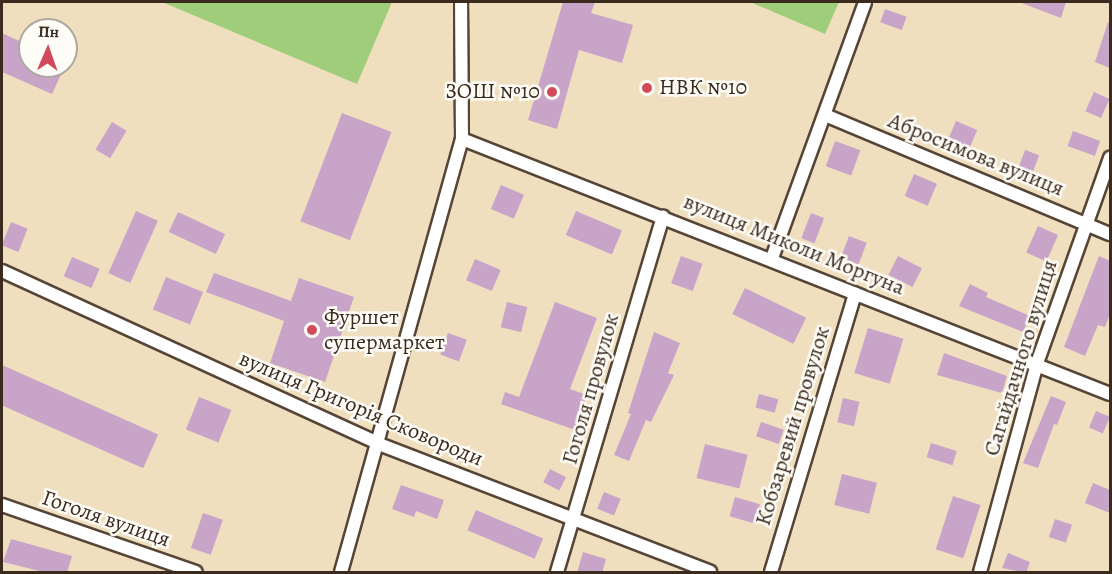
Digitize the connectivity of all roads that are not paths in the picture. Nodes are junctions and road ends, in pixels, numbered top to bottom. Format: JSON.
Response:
{"nodes":[{"id":1,"x":460,"y":2,"type":"edge"},
{"id":2,"x":865,"y":2,"type":"edge"},
{"id":3,"x":825,"y":115,"type":"junction"},
{"id":4,"x":462,"y":139,"type":"junction"},
{"id":5,"x":1110,"y":158,"type":"edge"},
{"id":6,"x":663,"y":216,"type":"junction"},
{"id":7,"x":1086,"y":223,"type":"junction"},
{"id":8,"x":1110,"y":234,"type":"edge"},
{"id":9,"x":771,"y":258,"type":"junction"},
{"id":10,"x":2,"y":271,"type":"edge"},
{"id":11,"x":855,"y":292,"type":"junction"},
{"id":12,"x":1037,"y":363,"type":"junction"},
{"id":13,"x":1110,"y":394,"type":"edge"},
{"id":14,"x":379,"y":444,"type":"junction"},
{"id":15,"x":2,"y":505,"type":"edge"},
{"id":16,"x":574,"y":521,"type":"junction"},
{"id":17,"x":196,"y":573,"type":"edge"},
{"id":18,"x":341,"y":573,"type":"edge"},
{"id":19,"x":557,"y":573,"type":"edge"},
{"id":20,"x":710,"y":573,"type":"edge"},
{"id":21,"x":771,"y":573,"type":"edge"},
{"id":22,"x":980,"y":573,"type":"edge"}],
"edges":[{"from":1,"to":4,"type":"street"},
{"from":2,"to":3,"type":"street"},
{"from":3,"to":7,"type":"street","name":"Абросимова вулиця"},
{"from":3,"to":9,"type":"street"},
{"from":4,"to":6,"type":"street","name":"вулиця Миколи Моргуна"},
{"from":4,"to":14,"type":"street"},
{"from":5,"to":7,"type":"street","name":"Сагайдачного вулиця"},
{"from":6,"to":9,"type":"street","name":"вулиця Миколи Моргуна"},
{"from":6,"to":16,"type":"street","name":"Гоголя провулок"},
{"from":7,"to":8,"type":"street","name":"Абросимова вулиця"},
{"from":7,"to":12,"type":"street","name":"Сагайдачного вулиця"},
{"from":9,"to":11,"type":"street","name":"вулиця Миколи Моргуна"},
{"from":10,"to":14,"type":"street","name":"вулиця Григорія Сковороди"},
{"from":11,"to":12,"type":"street","name":"вулиця Миколи Моргуна"},
{"from":11,"to":21,"type":"street","name":"Кобзаревий провулок"},
{"from":12,"to":13,"type":"street","name":"вулиця Миколи Моргуна"},
{"from":12,"to":22,"type":"street","name":"Сагайдачного вулиця"},
{"from":14,"to":16,"type":"street","name":"вулиця Григорія Сковороди"},
{"from":14,"to":18,"type":"street"},
{"from":15,"to":17,"type":"street","name":"Гоголя вулиця"},
{"from":16,"to":19,"type":"street","name":"Гоголя провулок"},
{"from":16,"to":20,"type":"street","name":"вулиця Григорія Сковороди"}]}
